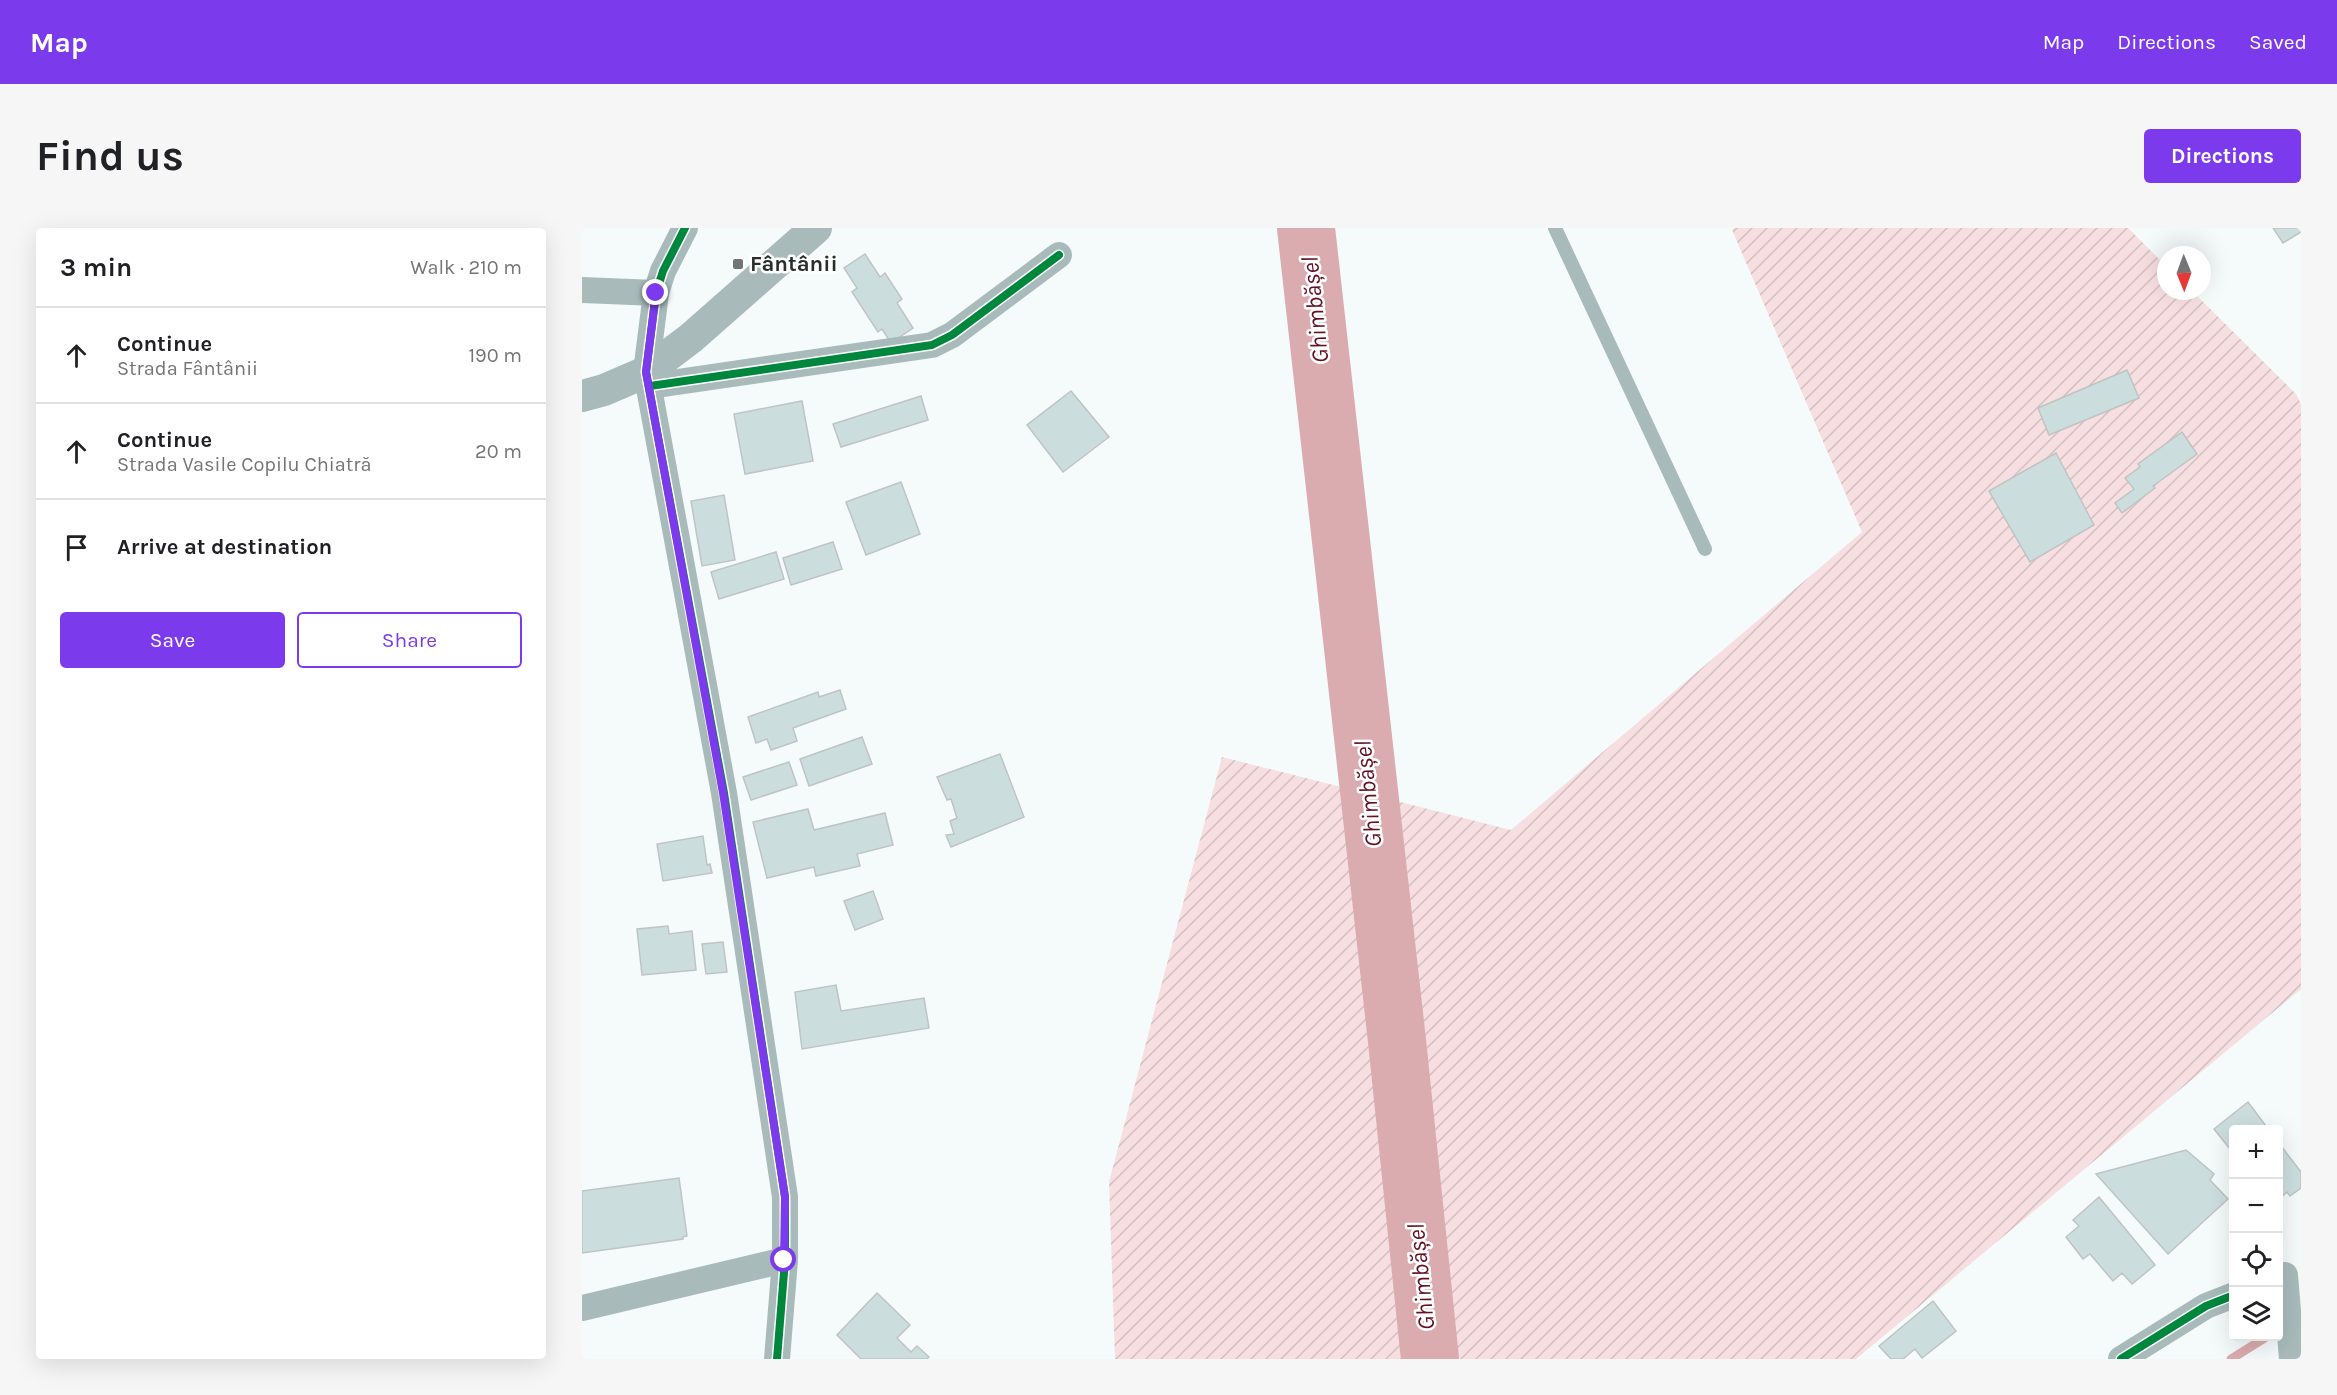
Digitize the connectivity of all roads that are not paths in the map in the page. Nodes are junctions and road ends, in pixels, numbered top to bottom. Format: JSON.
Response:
{"nodes":[{"id":1,"x":685,"y":228,"type":"edge"},
{"id":2,"x":816,"y":228,"type":"edge"},
{"id":3,"x":1555,"y":228,"type":"edge"},
{"id":4,"x":1059,"y":255,"type":"dead end"},
{"id":5,"x":584,"y":289,"type":"edge"},
{"id":6,"x":656,"y":293,"type":"junction"},
{"id":7,"x":648,"y":379,"type":"junction"},
{"id":8,"x":582,"y":396,"type":"edge"},
{"id":9,"x":1705,"y":549,"type":"dead end"},
{"id":10,"x":784,"y":1260,"type":"junction"},
{"id":11,"x":2288,"y":1274,"type":"edge"},
{"id":12,"x":2229,"y":1297,"type":"edge"},
{"id":13,"x":582,"y":1308,"type":"edge"},
{"id":14,"x":2291,"y":1351,"type":"edge"},
{"id":15,"x":777,"y":1359,"type":"edge"},
{"id":16,"x":2121,"y":1359,"type":"edge"}],
"edges":[{"from":1,"to":6,"type":"street"},
{"from":2,"to":7,"type":"street"},
{"from":3,"to":9,"type":"lane"},
{"from":4,"to":7,"type":"street"},
{"from":5,"to":6,"type":"street"},
{"from":6,"to":7,"type":"street"},
{"from":7,"to":8,"type":"street"},
{"from":7,"to":10,"type":"street"},
{"from":10,"to":13,"type":"street"},
{"from":10,"to":15,"type":"street"},
{"from":11,"to":14,"type":"street"},
{"from":12,"to":16,"type":"street"}]}
